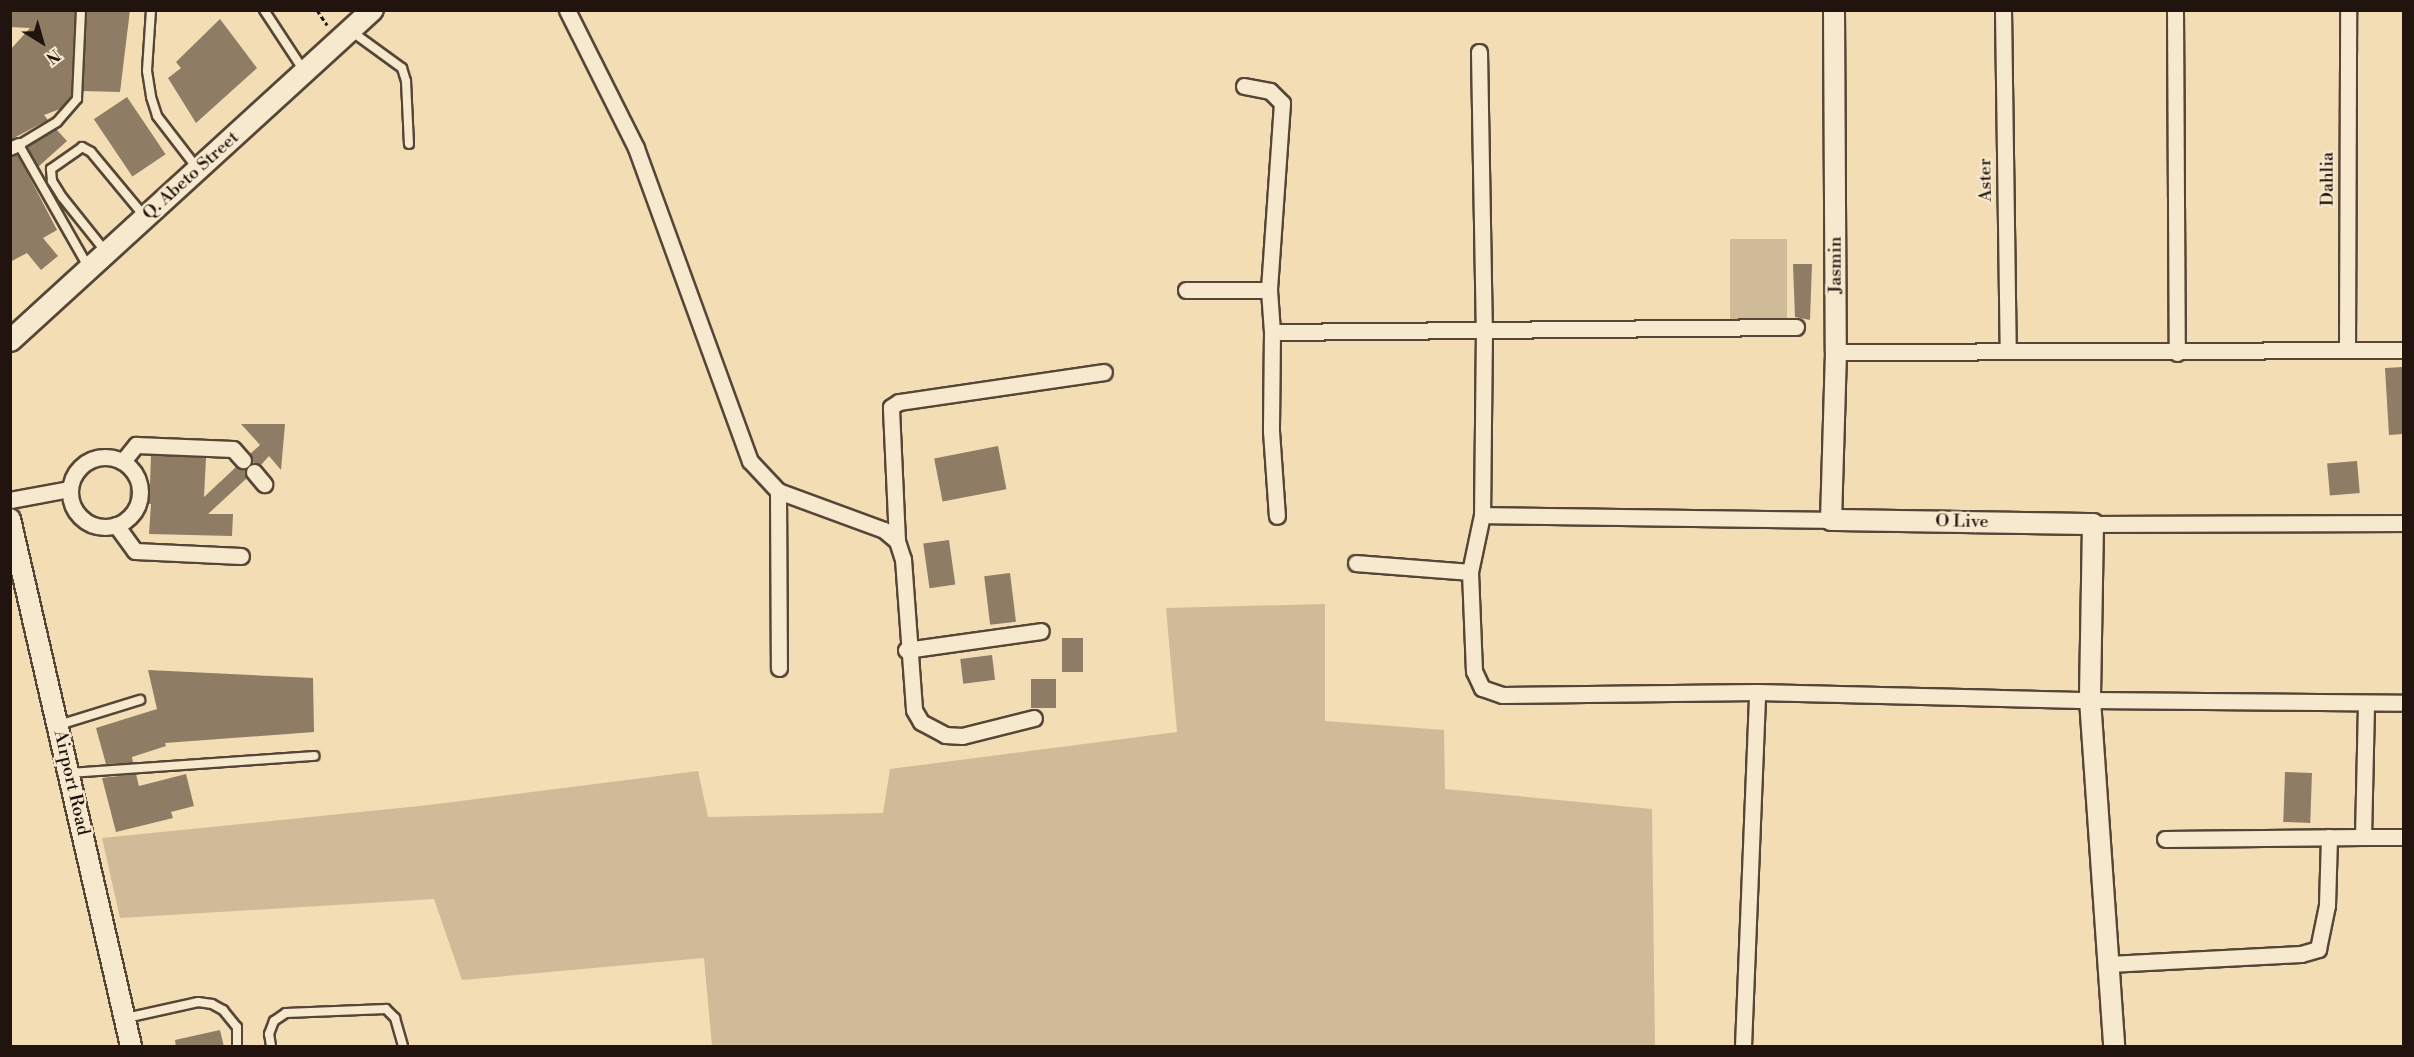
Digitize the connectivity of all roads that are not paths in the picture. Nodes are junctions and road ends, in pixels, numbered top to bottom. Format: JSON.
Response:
{"nodes":[{"id":1,"x":81,"y":10,"type":"edge"},
{"id":2,"x":151,"y":10,"type":"edge"},
{"id":3,"x":264,"y":10,"type":"edge"},
{"id":4,"x":372,"y":10,"type":"edge"},
{"id":5,"x":567,"y":10,"type":"edge"},
{"id":6,"x":1834,"y":10,"type":"edge"},
{"id":7,"x":2003,"y":10,"type":"edge"},
{"id":8,"x":2175,"y":10,"type":"edge"},
{"id":9,"x":2348,"y":10,"type":"edge"},
{"id":10,"x":350,"y":31,"type":"junction"},
{"id":11,"x":1479,"y":52,"type":"dead end"},
{"id":12,"x":304,"y":73,"type":"junction"},
{"id":13,"x":1244,"y":86,"type":"dead end"},
{"id":14,"x":410,"y":144,"type":"dead end"},
{"id":15,"x":15,"y":147,"type":"edge"},
{"id":16,"x":199,"y":170,"type":"junction"},
{"id":17,"x":146,"y":218,"type":"junction"},
{"id":18,"x":107,"y":253,"type":"junction"},
{"id":19,"x":89,"y":269,"type":"junction"},
{"id":20,"x":1186,"y":290,"type":"dead end"},
{"id":21,"x":1269,"y":290,"type":"junction"},
{"id":22,"x":1796,"y":327,"type":"dead end"},
{"id":23,"x":1484,"y":328,"type":"junction"},
{"id":24,"x":1272,"y":332,"type":"junction"},
{"id":25,"x":10,"y":340,"type":"edge"},
{"id":26,"x":2347,"y":348,"type":"junction"},
{"id":27,"x":2008,"y":349,"type":"junction"},
{"id":28,"x":2403,"y":350,"type":"edge"},
{"id":29,"x":1836,"y":352,"type":"junction"},
{"id":30,"x":2176,"y":353,"type":"junction"},
{"id":31,"x":1104,"y":372,"type":"dead end"},
{"id":32,"x":123,"y":461,"type":"junction"},
{"id":33,"x":264,"y":484,"type":"dead end"},
{"id":34,"x":70,"y":489,"type":"junction"},
{"id":35,"x":777,"y":491,"type":"junction"},
{"id":36,"x":10,"y":500,"type":"edge"},
{"id":37,"x":1482,"y":515,"type":"junction"},
{"id":38,"x":1277,"y":516,"type":"dead end"},
{"id":39,"x":10,"y":519,"type":"edge"},
{"id":40,"x":1831,"y":520,"type":"junction"},
{"id":41,"x":2403,"y":522,"type":"edge"},
{"id":42,"x":2093,"y":524,"type":"junction"},
{"id":43,"x":116,"y":525,"type":"junction"},
{"id":44,"x":897,"y":541,"type":"junction"},
{"id":45,"x":241,"y":556,"type":"dead end"},
{"id":46,"x":1356,"y":563,"type":"dead end"},
{"id":47,"x":1470,"y":572,"type":"junction"},
{"id":48,"x":1041,"y":631,"type":"dead end"},
{"id":49,"x":906,"y":650,"type":"junction"},
{"id":50,"x":779,"y":668,"type":"dead end"},
{"id":51,"x":1757,"y":692,"type":"junction"},
{"id":52,"x":140,"y":700,"type":"dead end"},
{"id":53,"x":2090,"y":700,"type":"junction"},
{"id":54,"x":2366,"y":703,"type":"junction"},
{"id":55,"x":2403,"y":703,"type":"edge"},
{"id":56,"x":1034,"y":718,"type":"dead end"},
{"id":57,"x":58,"y":725,"type":"junction"},
{"id":58,"x":314,"y":756,"type":"dead end"},
{"id":59,"x":69,"y":773,"type":"junction"},
{"id":60,"x":2329,"y":837,"type":"junction"},
{"id":61,"x":2363,"y":837,"type":"junction"},
{"id":62,"x":2403,"y":837,"type":"edge"},
{"id":63,"x":2165,"y":839,"type":"dead end"},
{"id":64,"x":2109,"y":964,"type":"junction"},
{"id":65,"x":124,"y":1018,"type":"junction"},
{"id":66,"x":131,"y":1047,"type":"edge"},
{"id":67,"x":237,"y":1047,"type":"edge"},
{"id":68,"x":272,"y":1047,"type":"edge"},
{"id":69,"x":403,"y":1047,"type":"edge"},
{"id":70,"x":1743,"y":1047,"type":"edge"},
{"id":71,"x":2114,"y":1047,"type":"edge"}],
"edges":[{"from":1,"to":15,"type":"lane"},
{"from":2,"to":16,"type":"lane"},
{"from":3,"to":12,"type":"lane"},
{"from":4,"to":10,"type":"main road","name":"Q. Abeto Street"},
{"from":5,"to":35,"type":"street"},
{"from":6,"to":29,"type":"street","name":"Jasmin"},
{"from":7,"to":27,"type":"street","name":"Aster"},
{"from":8,"to":30,"type":"street"},
{"from":9,"to":26,"type":"street","name":"Dahlia"},
{"from":10,"to":12,"type":"main road","name":"Q. Abeto Street"},
{"from":10,"to":14,"type":"lane"},
{"from":11,"to":23,"type":"street"},
{"from":12,"to":16,"type":"main road","name":"Q. Abeto Street"},
{"from":13,"to":21,"type":"street"},
{"from":15,"to":19,"type":"lane"},
{"from":16,"to":17,"type":"main road","name":"Q. Abeto Street"},
{"from":17,"to":18,"type":"main road","name":"Q. Abeto Street"},
{"from":17,"to":18,"type":"lane"},
{"from":18,"to":19,"type":"main road","name":"Q. Abeto Street"},
{"from":19,"to":25,"type":"main road","name":"Q. Abeto Street"},
{"from":20,"to":21,"type":"street"},
{"from":21,"to":24,"type":"street"},
{"from":22,"to":23,"type":"street"},
{"from":23,"to":24,"type":"street"},
{"from":23,"to":37,"type":"street"},
{"from":24,"to":38,"type":"street"},
{"from":26,"to":28,"type":"street"},
{"from":26,"to":30,"type":"street"},
{"from":27,"to":29,"type":"street"},
{"from":27,"to":30,"type":"street"},
{"from":29,"to":40,"type":"street","name":"Jasmin"},
{"from":31,"to":44,"type":"street"},
{"from":32,"to":33,"type":"street"},
{"from":32,"to":34,"type":"street"},
{"from":32,"to":43,"type":"street"},
{"from":34,"to":36,"type":"street"},
{"from":34,"to":43,"type":"street"},
{"from":35,"to":44,"type":"street"},
{"from":35,"to":50,"type":"street"},
{"from":37,"to":40,"type":"street"},
{"from":37,"to":47,"type":"street"},
{"from":39,"to":57,"type":"street","name":"Airport Road"},
{"from":40,"to":42,"type":"street","name":"O Live"},
{"from":41,"to":42,"type":"street"},
{"from":42,"to":53,"type":"street"},
{"from":43,"to":45,"type":"street"},
{"from":44,"to":49,"type":"street"},
{"from":46,"to":47,"type":"street"},
{"from":47,"to":51,"type":"street"},
{"from":48,"to":49,"type":"street"},
{"from":49,"to":56,"type":"street"},
{"from":51,"to":53,"type":"street"},
{"from":51,"to":70,"type":"street"},
{"from":52,"to":57,"type":"lane"},
{"from":53,"to":54,"type":"street"},
{"from":53,"to":64,"type":"street"},
{"from":54,"to":55,"type":"street"},
{"from":54,"to":61,"type":"street"},
{"from":57,"to":59,"type":"street","name":"Airport Road"},
{"from":58,"to":59,"type":"lane"},
{"from":59,"to":65,"type":"street","name":"Airport Road"},
{"from":60,"to":61,"type":"street"},
{"from":60,"to":63,"type":"street"},
{"from":60,"to":64,"type":"street"},
{"from":61,"to":62,"type":"street"},
{"from":64,"to":71,"type":"street"},
{"from":65,"to":66,"type":"street","name":"Airport Road"},
{"from":65,"to":67,"type":"lane"},
{"from":68,"to":69,"type":"lane"}]}
